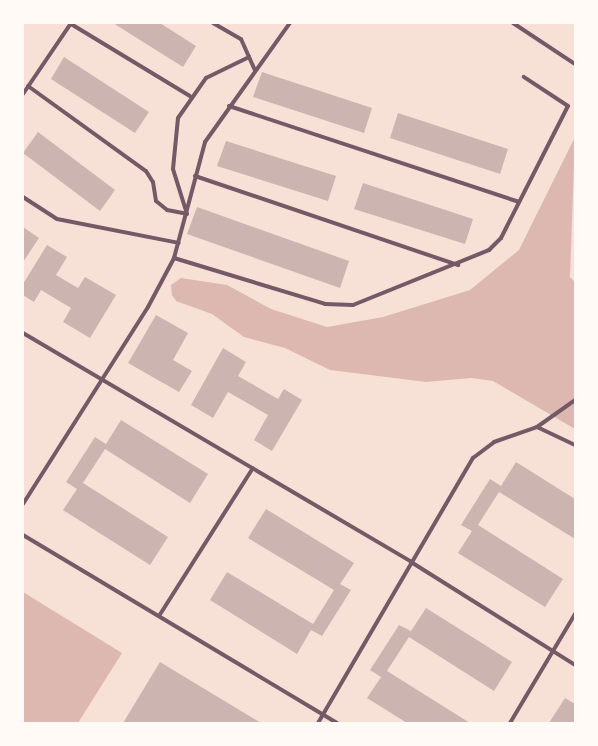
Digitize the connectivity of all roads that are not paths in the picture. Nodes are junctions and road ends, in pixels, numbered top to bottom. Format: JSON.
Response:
{"nodes":[{"id":1,"x":71,"y":23,"type":"edge"},
{"id":2,"x":213,"y":23,"type":"edge"},
{"id":3,"x":290,"y":23,"type":"edge"},
{"id":4,"x":513,"y":23,"type":"edge"},
{"id":5,"x":250,"y":57,"type":"junction"},
{"id":6,"x":575,"y":64,"type":"edge"},
{"id":7,"x":255,"y":70,"type":"junction"},
{"id":8,"x":524,"y":77,"type":"dead end"},
{"id":9,"x":28,"y":86,"type":"junction"},
{"id":10,"x":23,"y":94,"type":"edge"},
{"id":11,"x":190,"y":96,"type":"junction"},
{"id":12,"x":229,"y":106,"type":"junction"},
{"id":13,"x":195,"y":176,"type":"junction"},
{"id":14,"x":23,"y":197,"type":"edge"},
{"id":15,"x":519,"y":202,"type":"junction"},
{"id":16,"x":187,"y":214,"type":"junction"},
{"id":17,"x":178,"y":243,"type":"junction"},
{"id":18,"x":174,"y":258,"type":"junction"},
{"id":19,"x":458,"y":265,"type":"junction"},
{"id":20,"x":23,"y":333,"type":"edge"},
{"id":21,"x":103,"y":378,"type":"junction"},
{"id":22,"x":575,"y":400,"type":"edge"},
{"id":23,"x":536,"y":427,"type":"junction"},
{"id":24,"x":575,"y":445,"type":"edge"},
{"id":25,"x":253,"y":468,"type":"junction"},
{"id":26,"x":23,"y":504,"type":"edge"},
{"id":27,"x":23,"y":536,"type":"edge"},
{"id":28,"x":411,"y":562,"type":"junction"},
{"id":29,"x":575,"y":614,"type":"edge"},
{"id":30,"x":159,"y":616,"type":"junction"},
{"id":31,"x":554,"y":652,"type":"junction"},
{"id":32,"x":575,"y":665,"type":"edge"},
{"id":33,"x":321,"y":713,"type":"junction"},
{"id":34,"x":318,"y":723,"type":"edge"},
{"id":35,"x":338,"y":723,"type":"edge"},
{"id":36,"x":510,"y":723,"type":"edge"}],
"edges":[{"from":1,"to":9,"type":"street"},
{"from":1,"to":11,"type":"street"},
{"from":2,"to":5,"type":"street"},
{"from":3,"to":7,"type":"street"},
{"from":4,"to":6,"type":"street"},
{"from":5,"to":7,"type":"street"},
{"from":5,"to":11,"type":"street"},
{"from":7,"to":12,"type":"street"},
{"from":8,"to":15,"type":"street"},
{"from":9,"to":10,"type":"street"},
{"from":9,"to":16,"type":"street"},
{"from":11,"to":16,"type":"street"},
{"from":12,"to":13,"type":"street"},
{"from":12,"to":15,"type":"street"},
{"from":13,"to":16,"type":"street"},
{"from":13,"to":19,"type":"street"},
{"from":14,"to":17,"type":"street"},
{"from":15,"to":19,"type":"street"},
{"from":16,"to":17,"type":"street"},
{"from":17,"to":18,"type":"street"},
{"from":18,"to":19,"type":"street"},
{"from":18,"to":21,"type":"street"},
{"from":20,"to":21,"type":"street"},
{"from":21,"to":25,"type":"street"},
{"from":21,"to":26,"type":"street"},
{"from":22,"to":23,"type":"street"},
{"from":23,"to":24,"type":"street"},
{"from":23,"to":28,"type":"street"},
{"from":25,"to":28,"type":"street"},
{"from":25,"to":30,"type":"street"},
{"from":27,"to":30,"type":"street"},
{"from":28,"to":31,"type":"street"},
{"from":28,"to":33,"type":"street"},
{"from":29,"to":31,"type":"street"},
{"from":30,"to":33,"type":"street"},
{"from":31,"to":32,"type":"street"},
{"from":31,"to":36,"type":"street"},
{"from":33,"to":34,"type":"street"},
{"from":33,"to":35,"type":"street"}]}
